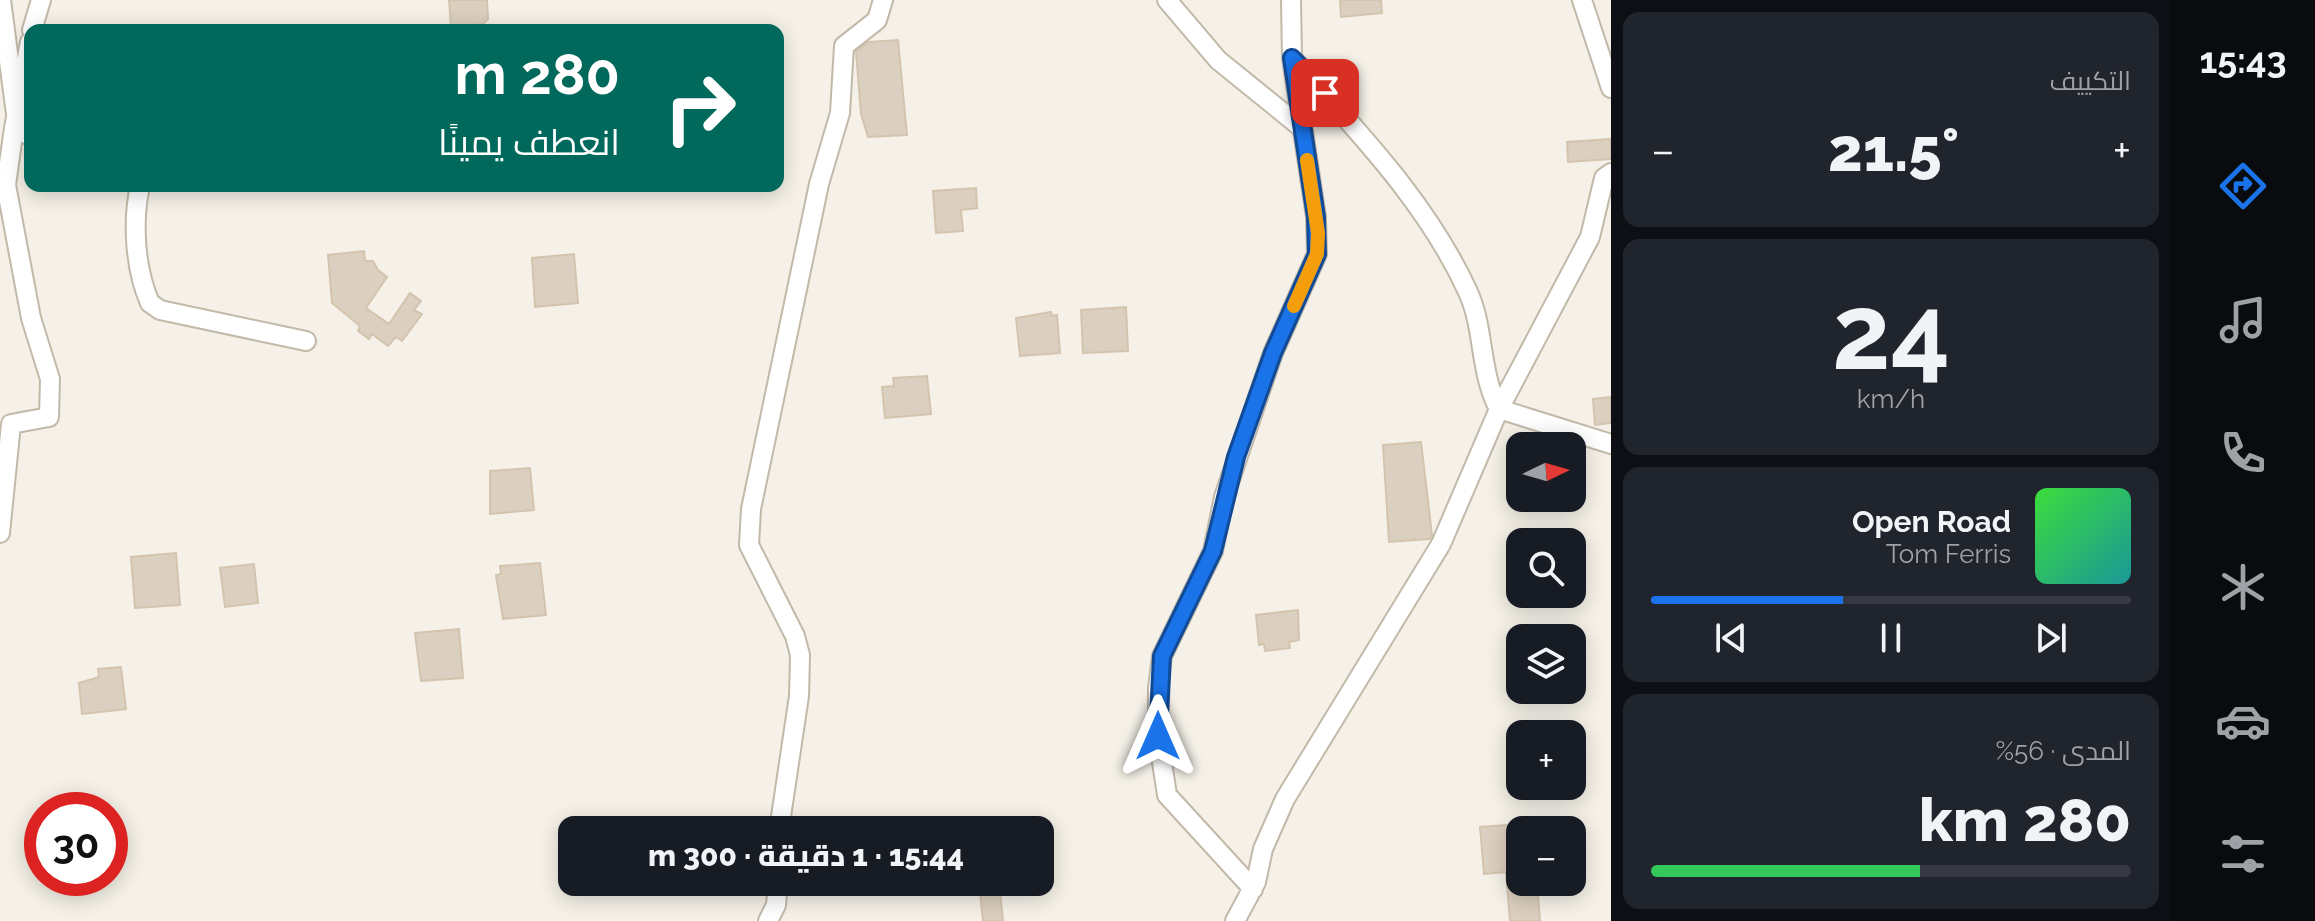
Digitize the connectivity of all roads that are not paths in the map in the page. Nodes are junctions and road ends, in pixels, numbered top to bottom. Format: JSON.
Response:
{"nodes":[{"id":1,"x":1,"y":0,"type":"edge"},
{"id":2,"x":41,"y":0,"type":"edge"},
{"id":3,"x":883,"y":0,"type":"edge"},
{"id":4,"x":1167,"y":0,"type":"edge"},
{"id":5,"x":1291,"y":0,"type":"edge"},
{"id":6,"x":1582,"y":0,"type":"edge"},
{"id":7,"x":34,"y":24,"type":"edge"},
{"id":8,"x":1292,"y":58,"type":"junction"},
{"id":9,"x":1611,"y":88,"type":"edge"},
{"id":10,"x":24,"y":92,"type":"edge"},
{"id":11,"x":20,"y":126,"type":"edge"},
{"id":12,"x":1302,"y":128,"type":"junction"},
{"id":13,"x":1611,"y":173,"type":"edge"},
{"id":14,"x":139,"y":192,"type":"edge"},
{"id":15,"x":306,"y":341,"type":"dead end"},
{"id":16,"x":1499,"y":409,"type":"junction"},
{"id":17,"x":1611,"y":444,"type":"edge"},
{"id":18,"x":0,"y":533,"type":"edge"},
{"id":19,"x":781,"y":816,"type":"edge"},
{"id":20,"x":1253,"y":889,"type":"junction"},
{"id":21,"x":777,"y":896,"type":"edge"},
{"id":22,"x":768,"y":921,"type":"edge"},
{"id":23,"x":1235,"y":921,"type":"edge"}],
"edges":[{"from":1,"to":11,"type":"street"},
{"from":2,"to":7,"type":"street"},
{"from":3,"to":19,"type":"street"},
{"from":4,"to":12,"type":"street"},
{"from":5,"to":8,"type":"street"},
{"from":6,"to":9,"type":"street"},
{"from":8,"to":12,"type":"street"},
{"from":8,"to":16,"type":"street"},
{"from":10,"to":11,"type":"street"},
{"from":11,"to":18,"type":"street"},
{"from":12,"to":20,"type":"street"},
{"from":13,"to":16,"type":"street"},
{"from":14,"to":15,"type":"street"},
{"from":16,"to":17,"type":"street"},
{"from":16,"to":20,"type":"street"},
{"from":20,"to":23,"type":"street"},
{"from":21,"to":22,"type":"street"}]}
